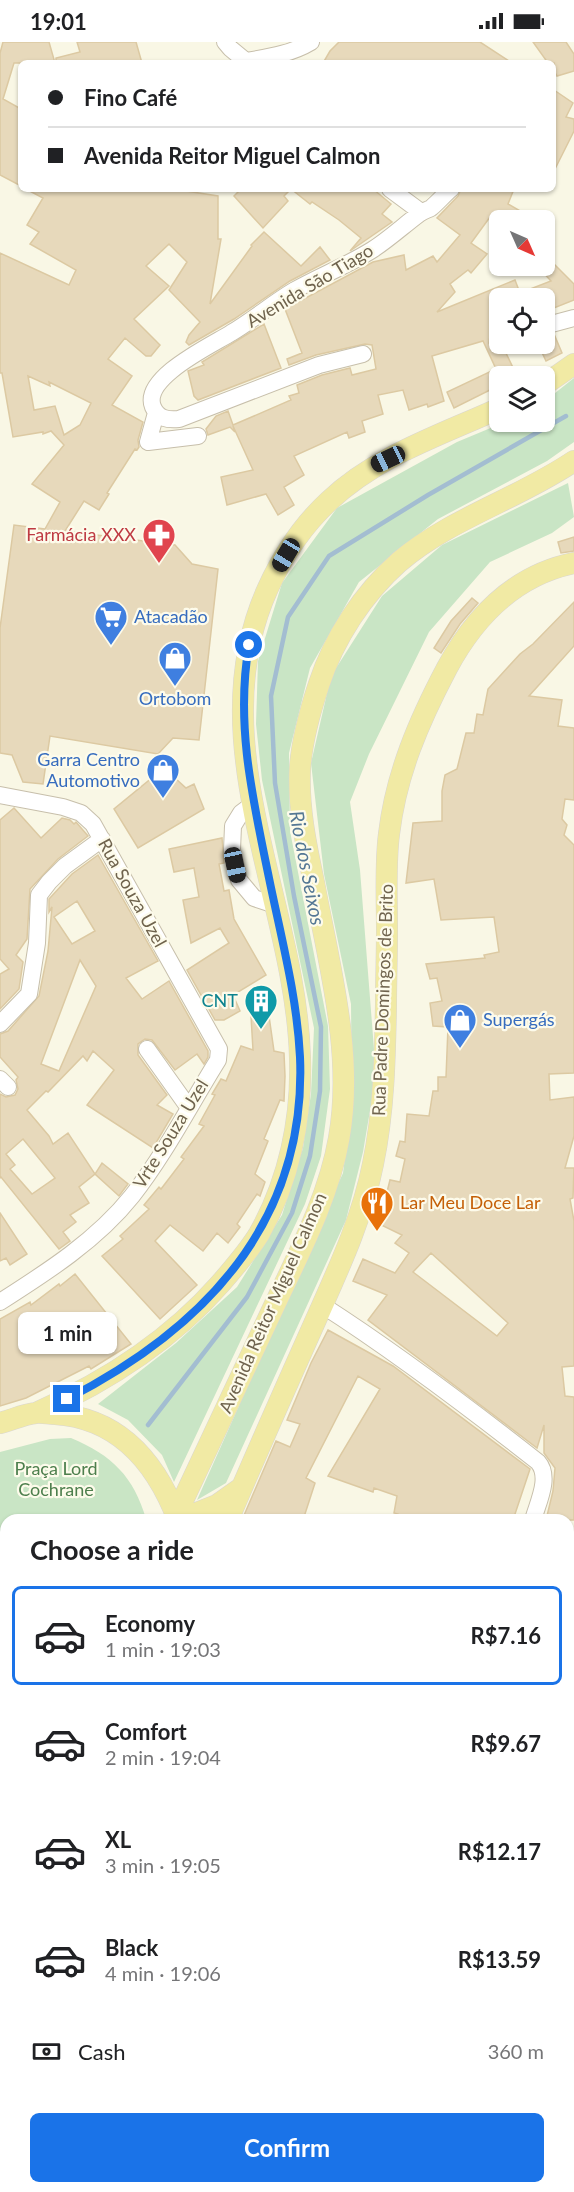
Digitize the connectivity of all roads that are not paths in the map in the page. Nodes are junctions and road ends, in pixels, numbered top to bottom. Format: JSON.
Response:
{"nodes":[{"id":1,"x":225,"y":42,"type":"edge"},
{"id":2,"x":310,"y":42,"type":"edge"},
{"id":3,"x":245,"y":60,"type":"edge"},
{"id":4,"x":257,"y":60,"type":"edge"},
{"id":5,"x":394,"y":192,"type":"edge"},
{"id":6,"x":448,"y":192,"type":"edge"},
{"id":7,"x":421,"y":212,"type":"junction"},
{"id":8,"x":574,"y":318,"type":"edge"},
{"id":9,"x":555,"y":323,"type":"edge"},
{"id":10,"x":363,"y":354,"type":"dead end"},
{"id":11,"x":574,"y":364,"type":"edge"},
{"id":12,"x":555,"y":377,"type":"edge"},
{"id":13,"x":555,"y":384,"type":"edge"},
{"id":14,"x":574,"y":384,"type":"edge"},
{"id":15,"x":156,"y":413,"type":"junction"},
{"id":16,"x":489,"y":413,"type":"edge"},
{"id":17,"x":198,"y":436,"type":"dead end"},
{"id":18,"x":574,"y":460,"type":"edge"},
{"id":19,"x":574,"y":563,"type":"edge"},
{"id":20,"x":0,"y":795,"type":"edge"},
{"id":21,"x":254,"y":804,"type":"junction"},
{"id":22,"x":102,"y":839,"type":"junction"},
{"id":23,"x":275,"y":906,"type":"junction"},
{"id":24,"x":0,"y":1024,"type":"edge"},
{"id":25,"x":147,"y":1049,"type":"dead end"},
{"id":26,"x":219,"y":1049,"type":"joint"},
{"id":27,"x":189,"y":1108,"type":"junction"},
{"id":28,"x":0,"y":1302,"type":"edge"},
{"id":29,"x":322,"y":1305,"type":"junction"},
{"id":30,"x":36,"y":1413,"type":"junction"},
{"id":31,"x":0,"y":1423,"type":"edge"},
{"id":32,"x":242,"y":1487,"type":"junction"},
{"id":33,"x":176,"y":1514,"type":"edge"},
{"id":34,"x":180,"y":1514,"type":"edge"},
{"id":35,"x":190,"y":1514,"type":"edge"},
{"id":36,"x":231,"y":1514,"type":"edge"},
{"id":37,"x":535,"y":1514,"type":"edge"}],
"edges":[{"from":1,"to":3,"type":"street"},
{"from":2,"to":4,"type":"street"},
{"from":5,"to":7,"type":"street"},
{"from":6,"to":7,"type":"street","name":"Avenida São Tiago"},
{"from":7,"to":15,"type":"street","name":"Avenida São Tiago"},
{"from":8,"to":9,"type":"street"},
{"from":10,"to":15,"type":"street"},
{"from":11,"to":12,"type":"main road"},
{"from":13,"to":14,"type":"main road"},
{"from":15,"to":17,"type":"street"},
{"from":16,"to":21,"type":"main road"},
{"from":18,"to":34,"type":"main road","name":"Avenida Reitor Miguel Calmon"},
{"from":19,"to":29,"type":"main road","name":"Rua Padre Domingos de Brito"},
{"from":20,"to":22,"type":"street","name":"Rua Souza Uzel"},
{"from":21,"to":23,"type":"main road"},
{"from":21,"to":23,"type":"street"},
{"from":22,"to":24,"type":"street"},
{"from":22,"to":26,"type":"street","name":"Rua Souza Uzel"},
{"from":23,"to":30,"type":"main road"},
{"from":25,"to":27,"type":"street"},
{"from":26,"to":27,"type":"street","name":"Vrte Souza Uzel"},
{"from":27,"to":28,"type":"street","name":"Vrte Souza Uzel"},
{"from":29,"to":32,"type":"main road","name":"Rua Padre Domingos de Brito"},
{"from":29,"to":37,"type":"street"},
{"from":30,"to":31,"type":"main road"},
{"from":30,"to":33,"type":"main road"},
{"from":32,"to":35,"type":"main road"},
{"from":32,"to":36,"type":"main road","name":"Rua Padre Domingos de Brito"}]}
